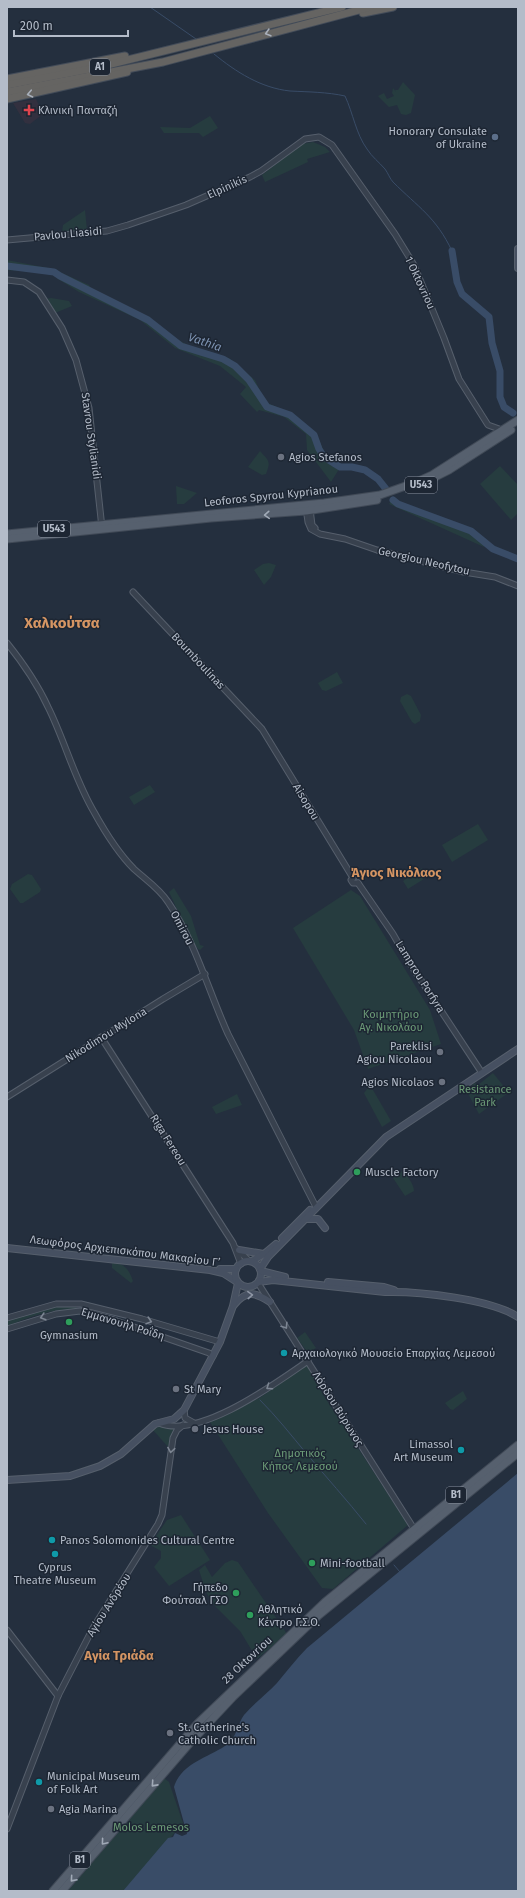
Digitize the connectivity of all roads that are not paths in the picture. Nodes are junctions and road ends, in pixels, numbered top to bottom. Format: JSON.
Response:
{"nodes":[{"id":1,"x":332,"y":7,"type":"edge"},
{"id":2,"x":342,"y":7,"type":"edge"},
{"id":3,"x":370,"y":7,"type":"edge"},
{"id":4,"x":393,"y":7,"type":"edge"},
{"id":5,"x":304,"y":20,"type":"junction"},
{"id":6,"x":192,"y":45,"type":"junction"},
{"id":7,"x":163,"y":62,"type":"junction"},
{"id":8,"x":7,"y":79,"type":"edge"},
{"id":9,"x":7,"y":85,"type":"edge"},
{"id":10,"x":7,"y":92,"type":"edge"},
{"id":11,"x":7,"y":99,"type":"edge"},
{"id":12,"x":319,"y":137,"type":"joint"},
{"id":13,"x":128,"y":225,"type":"joint"},
{"id":14,"x":7,"y":240,"type":"edge"},
{"id":15,"x":518,"y":250,"type":"edge"},
{"id":16,"x":518,"y":268,"type":"edge"},
{"id":17,"x":7,"y":280,"type":"edge"},
{"id":18,"x":487,"y":422,"type":"junction"},
{"id":19,"x":517,"y":422,"type":"edge"},
{"id":20,"x":502,"y":430,"type":"junction"},
{"id":21,"x":488,"y":438,"type":"junction"},
{"id":22,"x":308,"y":508,"type":"junction"},
{"id":23,"x":102,"y":527,"type":"junction"},
{"id":24,"x":7,"y":534,"type":"edge"},
{"id":25,"x":330,"y":535,"type":"junction"},
{"id":26,"x":7,"y":539,"type":"edge"},
{"id":27,"x":518,"y":586,"type":"edge"},
{"id":28,"x":133,"y":592,"type":"dead end"},
{"id":29,"x":7,"y":643,"type":"edge"},
{"id":30,"x":262,"y":729,"type":"joint"},
{"id":31,"x":358,"y":883,"type":"joint"},
{"id":32,"x":205,"y":974,"type":"junction"},
{"id":33,"x":101,"y":1038,"type":"junction"},
{"id":34,"x":518,"y":1049,"type":"edge"},
{"id":35,"x":482,"y":1073,"type":"junction"},
{"id":36,"x":7,"y":1097,"type":"edge"},
{"id":37,"x":328,"y":1195,"type":"junction"},
{"id":38,"x":315,"y":1205,"type":"junction"},
{"id":39,"x":307,"y":1218,"type":"junction"},
{"id":40,"x":325,"y":1228,"type":"dead end"},
{"id":41,"x":7,"y":1244,"type":"edge"},
{"id":42,"x":233,"y":1244,"type":"junction"},
{"id":43,"x":7,"y":1248,"type":"edge"},
{"id":44,"x":239,"y":1250,"type":"junction"},
{"id":45,"x":264,"y":1254,"type":"junction"},
{"id":46,"x":251,"y":1261,"type":"junction"},
{"id":47,"x":239,"y":1266,"type":"junction"},
{"id":48,"x":261,"y":1270,"type":"junction"},
{"id":49,"x":238,"y":1282,"type":"junction"},
{"id":50,"x":259,"y":1282,"type":"junction"},
{"id":51,"x":401,"y":1292,"type":"junction"},
{"id":52,"x":270,"y":1302,"type":"junction"},
{"id":53,"x":484,"y":1303,"type":"junction"},
{"id":54,"x":81,"y":1304,"type":"junction"},
{"id":55,"x":233,"y":1306,"type":"junction"},
{"id":56,"x":80,"y":1310,"type":"junction"},
{"id":57,"x":518,"y":1317,"type":"edge"},
{"id":58,"x":7,"y":1318,"type":"edge"},
{"id":59,"x":518,"y":1322,"type":"edge"},
{"id":60,"x":7,"y":1328,"type":"edge"},
{"id":61,"x":220,"y":1342,"type":"junction"},
{"id":62,"x":300,"y":1349,"type":"junction"},
{"id":63,"x":213,"y":1356,"type":"junction"},
{"id":64,"x":308,"y":1361,"type":"junction"},
{"id":65,"x":301,"y":1365,"type":"junction"},
{"id":66,"x":184,"y":1410,"type":"junction"},
{"id":67,"x":157,"y":1423,"type":"junction"},
{"id":68,"x":194,"y":1423,"type":"junction"},
{"id":69,"x":183,"y":1426,"type":"junction"},
{"id":70,"x":518,"y":1444,"type":"edge"},
{"id":71,"x":518,"y":1453,"type":"edge"},
{"id":72,"x":7,"y":1480,"type":"edge"},
{"id":73,"x":416,"y":1532,"type":"junction"},
{"id":74,"x":7,"y":1630,"type":"edge"},
{"id":75,"x":58,"y":1696,"type":"junction"},
{"id":76,"x":7,"y":1829,"type":"edge"},
{"id":77,"x":57,"y":1890,"type":"edge"}],
"edges":[{"from":1,"to":5,"type":"highway"},
{"from":2,"to":5,"type":"highway","number":"A1"},
{"from":3,"to":5,"type":"highway","number":"A1"},
{"from":4,"to":5,"type":"highway"},
{"from":5,"to":6,"type":"highway","number":"A1"},
{"from":5,"to":7,"type":"highway","number":"A1","one_way":true},
{"from":6,"to":8,"type":"highway"},
{"from":6,"to":9,"type":"highway","number":"A1"},
{"from":7,"to":10,"type":"highway","number":"A1"},
{"from":7,"to":11,"type":"highway","one_way":true},
{"from":12,"to":13,"type":"street","name":"Elpinikis"},
{"from":12,"to":18,"type":"street","name":"1 Oktovriou"},
{"from":13,"to":14,"type":"street","name":"Pavlou Liasidi"},
{"from":15,"to":16,"type":"main road"},
{"from":17,"to":23,"type":"street","name":"Stavrou Stylianidi"},
{"from":18,"to":20,"type":"street","name":"1 Oktovriou"},
{"from":18,"to":21,"type":"street","name":"1 Oktovriou"},
{"from":19,"to":20,"type":"main road","name":"Leoforos Spyrou Kyprianou","number":"U543"},
{"from":19,"to":22,"type":"main road","name":"Leoforos Spyrou Kyprianou","number":"U543"},
{"from":20,"to":21,"type":"main road","name":"Leoforos Spyrou Kyprianou","number":"U543"},
{"from":21,"to":22,"type":"main road","name":"Leoforos Spyrou Kyprianou","number":"U543"},
{"from":22,"to":23,"type":"main road","name":"Leoforos Spyrou Kyprianou","number":"U543"},
{"from":22,"to":25,"type":"street","name":"Georgiou Neofytou"},
{"from":22,"to":25,"type":"street","name":"Georgiou Neofytou"},
{"from":23,"to":24,"type":"main road","name":"Leoforos Spyrou Kyprianou","number":"U543"},
{"from":23,"to":26,"type":"main road","name":"Leoforos Spyrou Kyprianou","number":"U543"},
{"from":25,"to":27,"type":"street","name":"Georgiou Neofytou"},
{"from":28,"to":30,"type":"street","name":"Boumboulinas"},
{"from":29,"to":32,"type":"street","name":"Omirou"},
{"from":30,"to":31,"type":"street","name":"Aisopou"},
{"from":31,"to":35,"type":"street","name":"Lamprou Porfyra"},
{"from":32,"to":33,"type":"street","name":"Nikodimou Mylona"},
{"from":32,"to":38,"type":"street","name":"Omirou"},
{"from":33,"to":36,"type":"street","name":"Nikodimou Mylona"},
{"from":33,"to":42,"type":"street","name":"Riga Fereou"},
{"from":34,"to":35,"type":"main road"},
{"from":35,"to":37,"type":"main road"},
{"from":37,"to":38,"type":"main road"},
{"from":37,"to":39,"type":"main road"},
{"from":38,"to":45,"type":"main road"},
{"from":39,"to":40,"type":"main road"},
{"from":39,"to":48,"type":"main road"},
{"from":41,"to":47,"type":"main road","name":"Λεωφόρος Αρχιεπισκόπου Μακαρίου Γ’"},
{"from":42,"to":44,"type":"street","name":"Riga Fereou"},
{"from":42,"to":47,"type":"street","name":"Riga Fereou"},
{"from":43,"to":49,"type":"main road","name":"Λεωφόρος Αρχιεπισκόπου Μακαρίου Γ’"},
{"from":44,"to":45,"type":"main road"},
{"from":44,"to":46,"type":"street","name":"Riga Fereou"},
{"from":45,"to":46,"type":"main road"},
{"from":46,"to":47,"type":"main road"},
{"from":46,"to":48,"type":"main road"},
{"from":47,"to":49,"type":"main road"},
{"from":48,"to":50,"type":"main road"},
{"from":48,"to":51,"type":"main road"},
{"from":49,"to":50,"type":"main road"},
{"from":49,"to":55,"type":"main road"},
{"from":50,"to":51,"type":"main road"},
{"from":50,"to":52,"type":"street","name":"Λόρδου Βύρωνος"},
{"from":51,"to":53,"type":"main road"},
{"from":55,"to":52,"type":"main road","one_way":true},
{"from":52,"to":62,"type":"street","name":"Λόρδου Βύρωνος","one_way":true},
{"from":53,"to":57,"type":"main road"},
{"from":53,"to":59,"type":"main road"},
{"from":54,"to":56,"type":"street"},
{"from":54,"to":58,"type":"street"},
{"from":54,"to":61,"type":"street","one_way":true},
{"from":55,"to":61,"type":"main road"},
{"from":56,"to":60,"type":"street","name":"Εμμανουήλ Ροΐδη","one_way":true},
{"from":56,"to":63,"type":"street","name":"Εμμανουήλ Ροΐδη"},
{"from":61,"to":63,"type":"main road"},
{"from":62,"to":64,"type":"street","name":"Λόρδου Βύρωνος"},
{"from":62,"to":65,"type":"street"},
{"from":63,"to":66,"type":"main road"},
{"from":64,"to":65,"type":"street"},
{"from":64,"to":73,"type":"street","name":"Λόρδου Βύρωνος"},
{"from":65,"to":68,"type":"street","one_way":true},
{"from":66,"to":67,"type":"main road"},
{"from":66,"to":68,"type":"street"},
{"from":67,"to":69,"type":"street"},
{"from":67,"to":72,"type":"main road"},
{"from":68,"to":69,"type":"street"},
{"from":69,"to":75,"type":"street","name":"Αγίου Ανδρέου","one_way":true},
{"from":70,"to":73,"type":"main road","name":"28 Oktovriou","number":"B1"},
{"from":71,"to":73,"type":"main road","name":"28 Oktovriou","number":"B1"},
{"from":73,"to":77,"type":"main road","name":"28 Oktovriou","number":"B1"},
{"from":74,"to":75,"type":"street"},
{"from":75,"to":76,"type":"street","name":"Αγίου Ανδρέου"}]}
